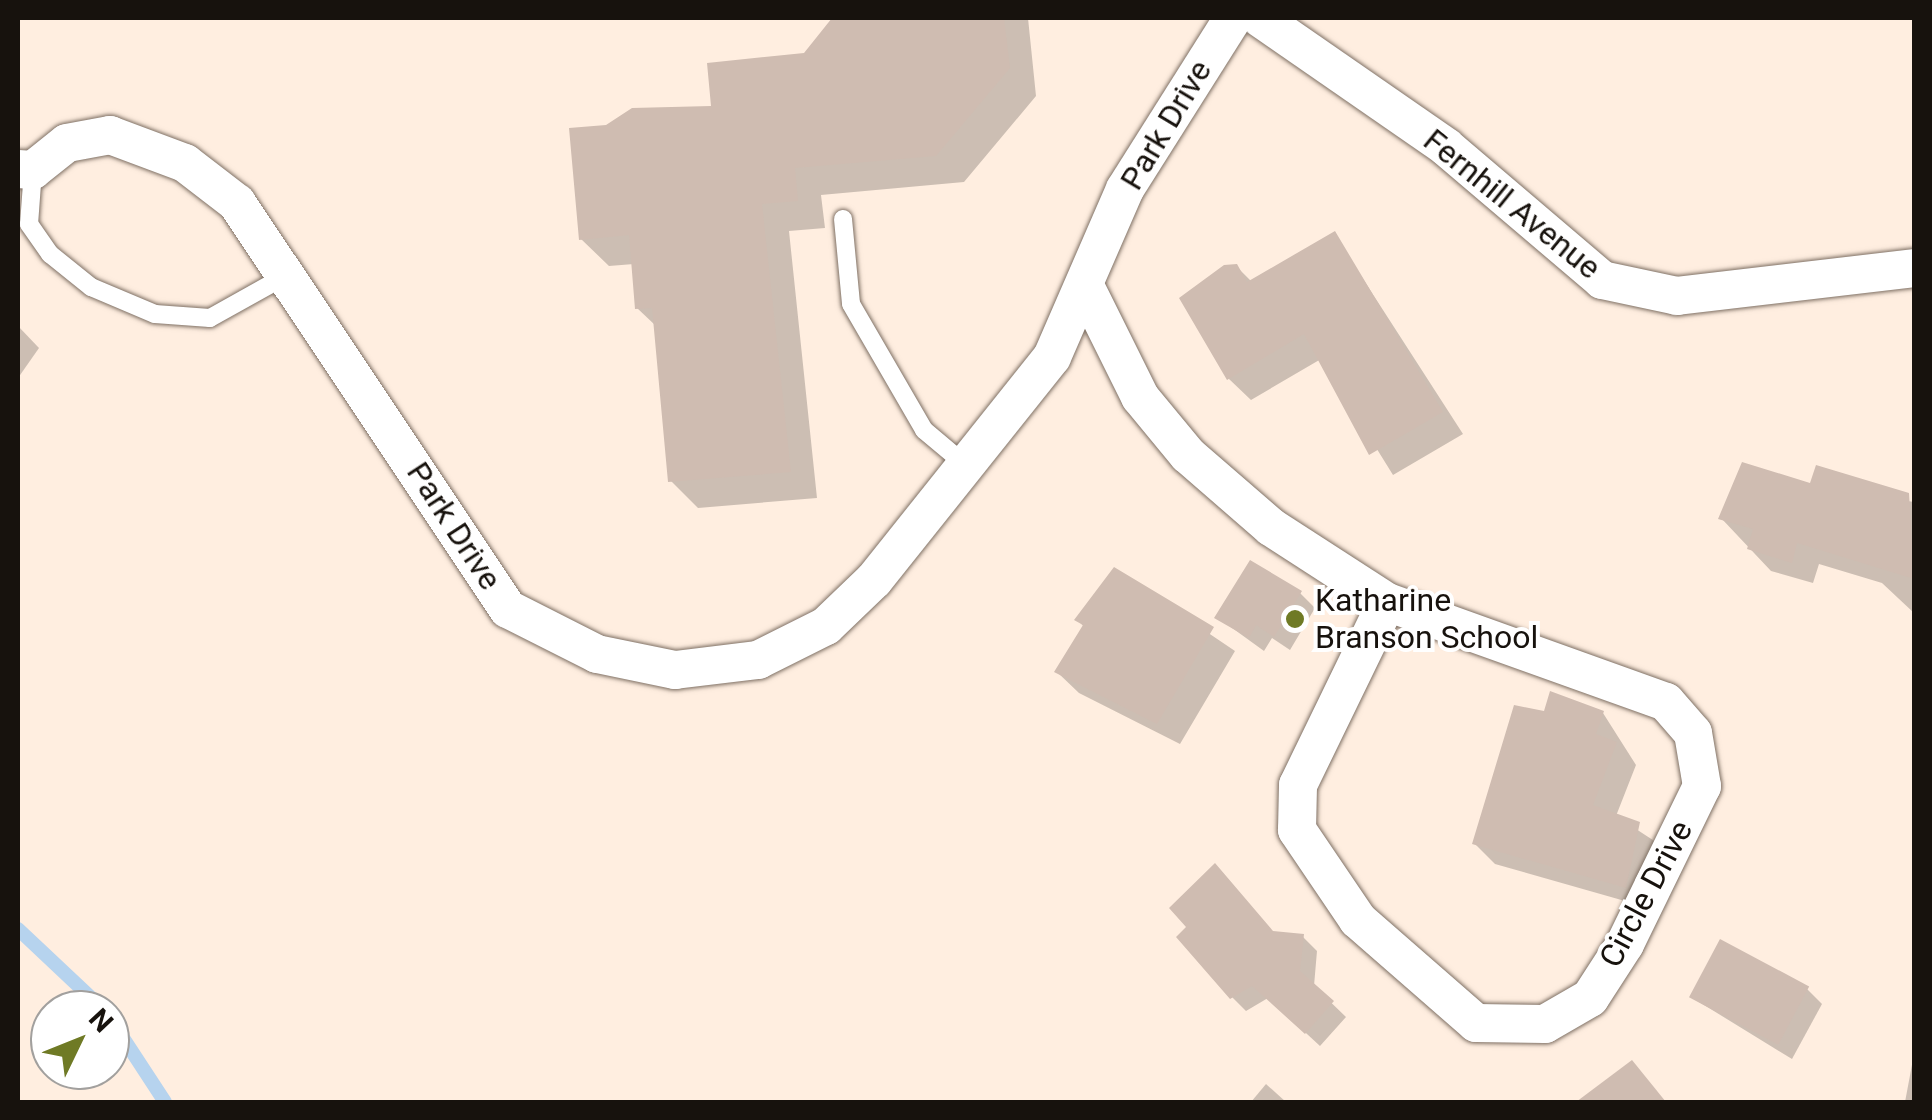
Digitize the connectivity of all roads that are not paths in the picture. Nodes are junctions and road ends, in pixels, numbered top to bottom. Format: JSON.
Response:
{"nodes":[{"id":1,"x":1232,"y":18,"type":"edge"},
{"id":2,"x":1260,"y":18,"type":"edge"},
{"id":3,"x":25,"y":169,"type":"edge"},
{"id":4,"x":842,"y":220,"type":"dead end"},
{"id":5,"x":1914,"y":268,"type":"edge"},
{"id":6,"x":287,"y":276,"type":"junction"},
{"id":7,"x":1085,"y":286,"type":"junction"},
{"id":8,"x":962,"y":461,"type":"junction"},
{"id":9,"x":1387,"y":602,"type":"junction"}],
"edges":[{"from":1,"to":7,"type":"street","name":"Park Drive"},
{"from":2,"to":5,"type":"street","name":"Fernhill Avenue"},
{"from":3,"to":6,"type":"street","name":"Park Drive"},
{"from":3,"to":6,"type":"lane"},
{"from":4,"to":8,"type":"lane"},
{"from":6,"to":8,"type":"street","name":"Park Drive"},
{"from":7,"to":8,"type":"street","name":"Park Drive"},
{"from":7,"to":9,"type":"street","name":"Circle Drive"},
{"from":9,"to":9,"type":"street","name":"Circle Drive"}]}
